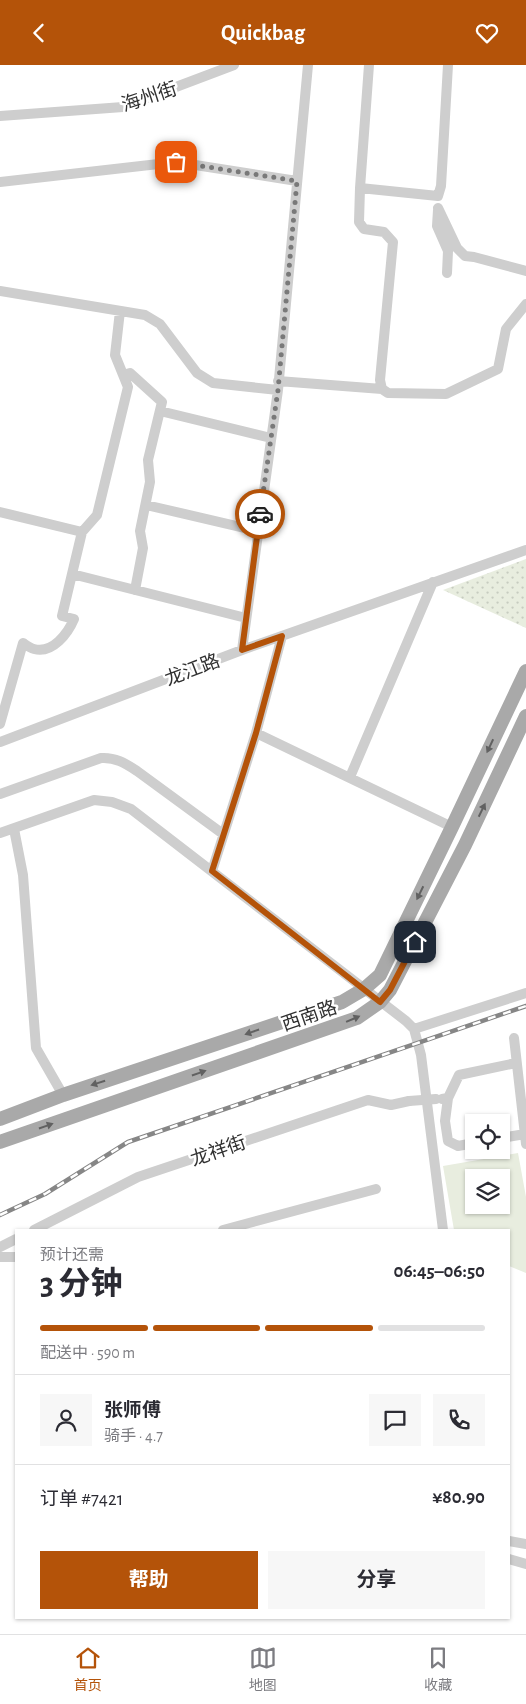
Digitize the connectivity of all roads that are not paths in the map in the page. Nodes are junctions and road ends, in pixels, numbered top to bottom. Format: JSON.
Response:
{"nodes":[{"id":1,"x":234,"y":65,"type":"edge"},
{"id":2,"x":308,"y":65,"type":"edge"},
{"id":3,"x":369,"y":65,"type":"edge"},
{"id":4,"x":448,"y":65,"type":"edge"},
{"id":5,"x":0,"y":116,"type":"edge"},
{"id":6,"x":297,"y":181,"type":"junction"},
{"id":7,"x":0,"y":182,"type":"edge"},
{"id":8,"x":360,"y":187,"type":"junction"},
{"id":9,"x":438,"y":196,"type":"junction"},
{"id":10,"x":438,"y":208,"type":"junction"},
{"id":11,"x":526,"y":271,"type":"edge"},
{"id":12,"x":446,"y":273,"type":"dead end"},
{"id":13,"x":0,"y":291,"type":"edge"},
{"id":14,"x":526,"y":305,"type":"edge"},
{"id":15,"x":120,"y":311,"type":"junction"},
{"id":16,"x":123,"y":375,"type":"junction"},
{"id":17,"x":278,"y":386,"type":"junction"},
{"id":18,"x":382,"y":389,"type":"junction"},
{"id":19,"x":160,"y":411,"type":"junction"},
{"id":20,"x":271,"y":438,"type":"junction"},
{"id":21,"x":146,"y":505,"type":"junction"},
{"id":22,"x":0,"y":512,"type":"edge"},
{"id":23,"x":258,"y":531,"type":"junction"},
{"id":24,"x":82,"y":532,"type":"junction"},
{"id":25,"x":526,"y":550,"type":"edge"},
{"id":26,"x":72,"y":574,"type":"junction"},
{"id":27,"x":433,"y":582,"type":"junction"},
{"id":28,"x":135,"y":590,"type":"junction"},
{"id":29,"x":246,"y":618,"type":"junction"},
{"id":30,"x":282,"y":636,"type":"junction"},
{"id":31,"x":242,"y":650,"type":"junction"},
{"id":32,"x":526,"y":671,"type":"edge"},
{"id":33,"x":505,"y":715,"type":"junction"},
{"id":34,"x":525,"y":719,"type":"edge"},
{"id":35,"x":0,"y":724,"type":"edge"},
{"id":36,"x":256,"y":733,"type":"junction"},
{"id":37,"x":0,"y":742,"type":"edge"},
{"id":38,"x":350,"y":777,"type":"junction"},
{"id":39,"x":0,"y":793,"type":"edge"},
{"id":40,"x":452,"y":827,"type":"junction"},
{"id":41,"x":14,"y":829,"type":"junction"},
{"id":42,"x":0,"y":833,"type":"edge"},
{"id":43,"x":223,"y":834,"type":"junction"},
{"id":44,"x":470,"y":835,"type":"junction"},
{"id":45,"x":212,"y":871,"type":"junction"},
{"id":46,"x":364,"y":989,"type":"junction"},
{"id":47,"x":526,"y":993,"type":"edge"},
{"id":48,"x":380,"y":1002,"type":"junction"},
{"id":49,"x":414,"y":1029,"type":"junction"},
{"id":50,"x":514,"y":1037,"type":"dead end"},
{"id":51,"x":516,"y":1063,"type":"junction"},
{"id":52,"x":64,"y":1095,"type":"junction"},
{"id":53,"x":448,"y":1098,"type":"junction"},
{"id":54,"x":0,"y":1119,"type":"edge"},
{"id":55,"x":510,"y":1138,"type":"edge"},
{"id":56,"x":525,"y":1139,"type":"edge"},
{"id":57,"x":0,"y":1142,"type":"edge"},
{"id":58,"x":465,"y":1145,"type":"edge"},
{"id":59,"x":376,"y":1189,"type":"dead end"},
{"id":60,"x":36,"y":1229,"type":"edge"},
{"id":61,"x":227,"y":1229,"type":"edge"},
{"id":62,"x":442,"y":1229,"type":"edge"},
{"id":63,"x":15,"y":1240,"type":"edge"},
{"id":64,"x":0,"y":1247,"type":"edge"},
{"id":65,"x":0,"y":1257,"type":"edge"},
{"id":66,"x":15,"y":1257,"type":"edge"},
{"id":67,"x":510,"y":1541,"type":"edge"},
{"id":68,"x":526,"y":1544,"type":"edge"},
{"id":69,"x":510,"y":1559,"type":"edge"},
{"id":70,"x":526,"y":1564,"type":"edge"}],
"edges":[{"from":1,"to":5,"type":"street","name":"海州街"},
{"from":2,"to":6,"type":"street"},
{"from":3,"to":8,"type":"street"},
{"from":4,"to":9,"type":"street"},
{"from":6,"to":7,"type":"street"},
{"from":6,"to":17,"type":"street"},
{"from":8,"to":9,"type":"street"},
{"from":8,"to":18,"type":"street"},
{"from":9,"to":10,"type":"street"},
{"from":10,"to":11,"type":"street"},
{"from":10,"to":12,"type":"street"},
{"from":13,"to":15,"type":"street"},
{"from":14,"to":18,"type":"street"},
{"from":15,"to":16,"type":"street"},
{"from":15,"to":17,"type":"street"},
{"from":16,"to":19,"type":"street"},
{"from":16,"to":24,"type":"street"},
{"from":17,"to":18,"type":"street"},
{"from":17,"to":20,"type":"street"},
{"from":19,"to":20,"type":"street"},
{"from":19,"to":21,"type":"street"},
{"from":20,"to":23,"type":"street"},
{"from":21,"to":23,"type":"street"},
{"from":21,"to":28,"type":"street"},
{"from":22,"to":24,"type":"street"},
{"from":23,"to":29,"type":"street"},
{"from":24,"to":26,"type":"street"},
{"from":25,"to":27,"type":"street","name":"龙江路"},
{"from":26,"to":28,"type":"street"},
{"from":26,"to":35,"type":"street"},
{"from":27,"to":30,"type":"street","name":"龙江路"},
{"from":27,"to":38,"type":"street"},
{"from":28,"to":29,"type":"street"},
{"from":29,"to":31,"type":"street"},
{"from":30,"to":31,"type":"street","name":"龙江路"},
{"from":30,"to":36,"type":"street"},
{"from":31,"to":37,"type":"street","name":"龙江路"},
{"from":32,"to":33,"type":"main road"},
{"from":33,"to":34,"type":"main road"},
{"from":33,"to":40,"type":"main road","one_way":true},
{"from":44,"to":34,"type":"main road","name":"西南路","one_way":true},
{"from":36,"to":38,"type":"street"},
{"from":36,"to":43,"type":"street"},
{"from":38,"to":40,"type":"street"},
{"from":39,"to":43,"type":"street"},
{"from":40,"to":44,"type":"main road"},
{"from":40,"to":46,"type":"main road","one_way":true},
{"from":41,"to":42,"type":"street"},
{"from":41,"to":45,"type":"street"},
{"from":41,"to":52,"type":"street"},
{"from":43,"to":45,"type":"street"},
{"from":44,"to":48,"type":"main road","name":"西南路"},
{"from":45,"to":46,"type":"street"},
{"from":46,"to":48,"type":"street"},
{"from":46,"to":52,"type":"main road","one_way":true},
{"from":47,"to":49,"type":"street"},
{"from":48,"to":49,"type":"street"},
{"from":57,"to":48,"type":"main road","name":"西南路","one_way":true},
{"from":49,"to":62,"type":"street"},
{"from":50,"to":51,"type":"street"},
{"from":51,"to":53,"type":"street"},
{"from":51,"to":56,"type":"street"},
{"from":52,"to":54,"type":"main road"},
{"from":53,"to":58,"type":"street"},
{"from":53,"to":60,"type":"street","name":"龙祥街","bridge":true},
{"from":55,"to":56,"type":"street"},
{"from":59,"to":61,"type":"street"},
{"from":63,"to":64,"type":"street"},
{"from":65,"to":66,"type":"street"},
{"from":67,"to":68,"type":"street"},
{"from":69,"to":70,"type":"street"}]}
